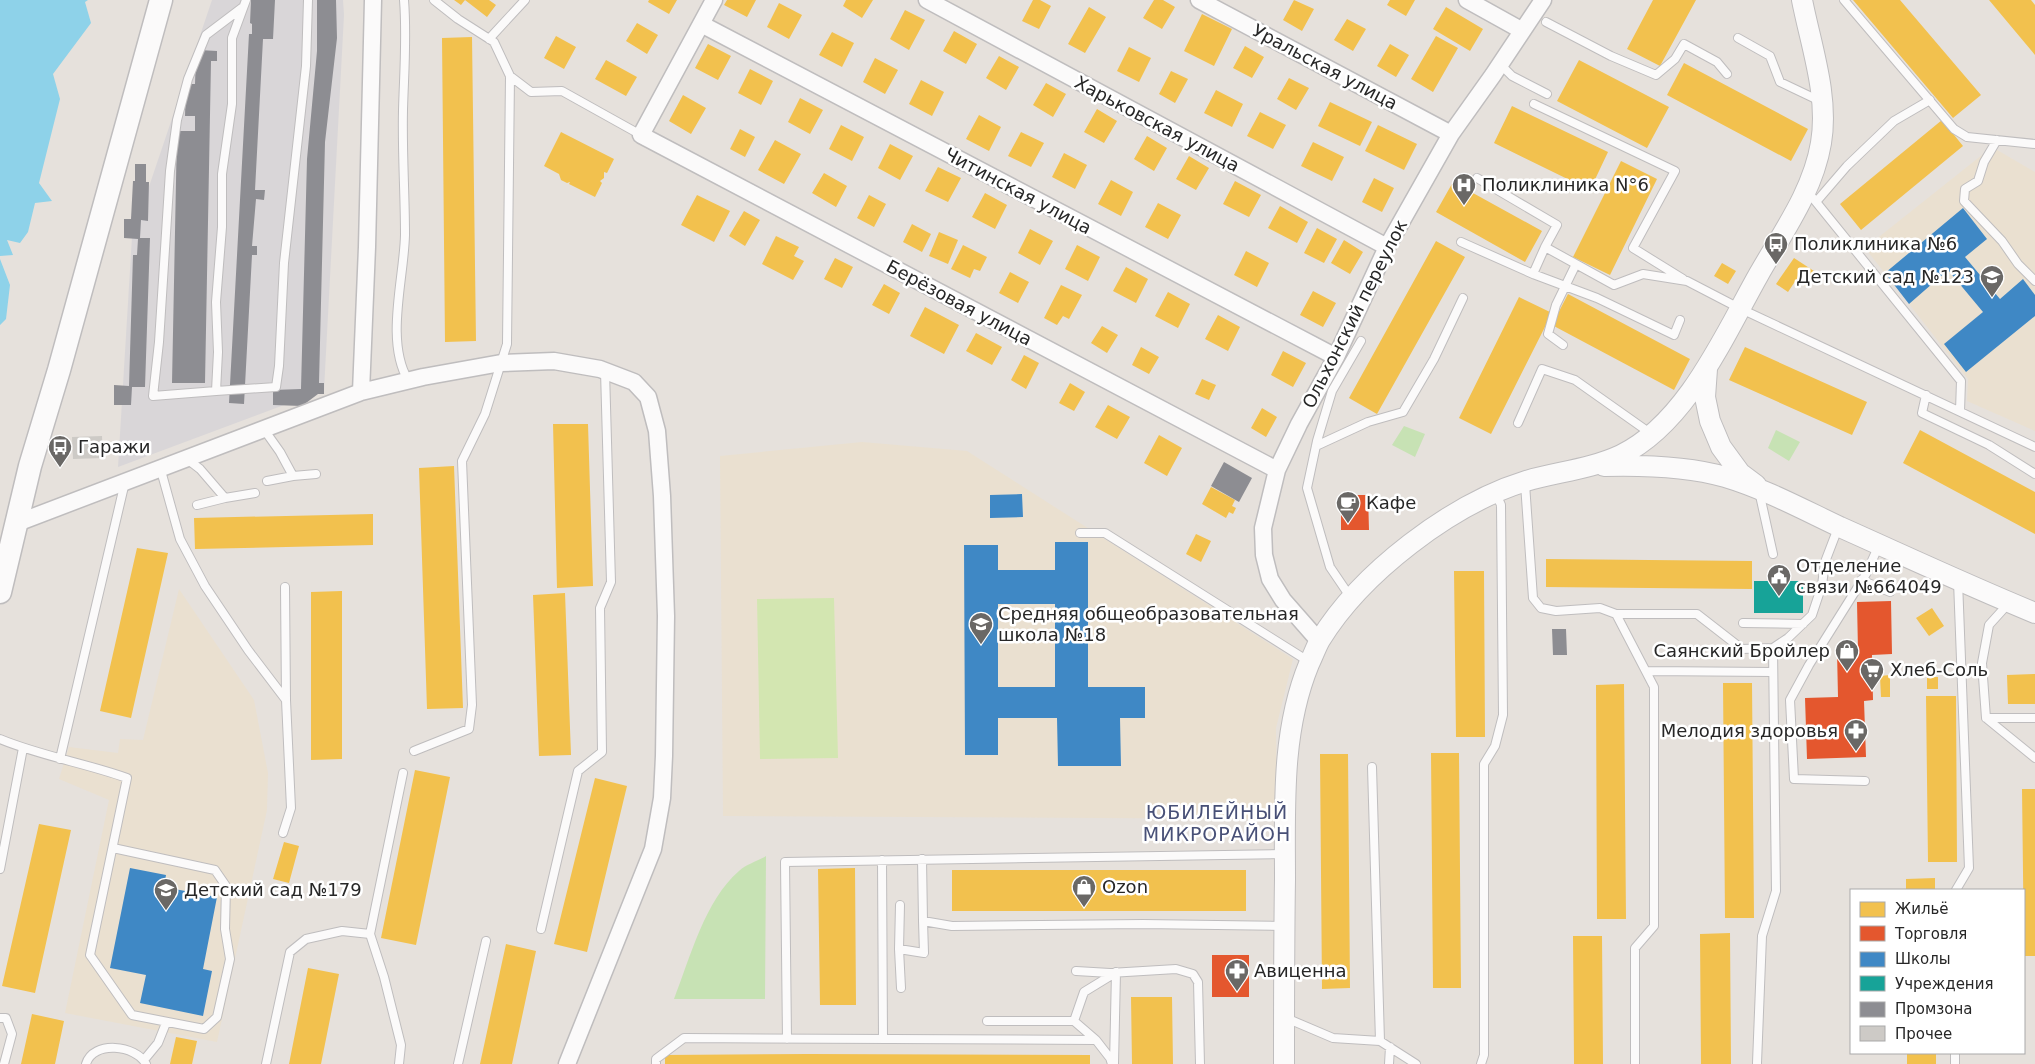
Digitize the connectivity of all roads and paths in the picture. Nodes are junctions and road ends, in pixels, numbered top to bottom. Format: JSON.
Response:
{"nodes":[{"id":1,"x":161,"y":0,"type":"edge"},
{"id":2,"x":308,"y":0,"type":"edge"},
{"id":3,"x":373,"y":0,"type":"edge"},
{"id":4,"x":404,"y":0,"type":"edge"},
{"id":5,"x":434,"y":0,"type":"edge"},
{"id":6,"x":525,"y":0,"type":"edge"},
{"id":7,"x":714,"y":0,"type":"edge"},
{"id":8,"x":926,"y":0,"type":"edge"},
{"id":9,"x":1200,"y":0,"type":"edge"},
{"id":10,"x":1467,"y":0,"type":"edge"},
{"id":11,"x":1542,"y":0,"type":"edge"},
{"id":12,"x":1802,"y":0,"type":"edge"},
{"id":13,"x":1844,"y":0,"type":"edge"},
{"id":14,"x":245,"y":3,"type":"edge"},
{"id":15,"x":1546,"y":22,"type":"dead end"},
{"id":16,"x":701,"y":24,"type":"junction"},
{"id":17,"x":1521,"y":30,"type":"junction"},
{"id":18,"x":1738,"y":38,"type":"dead end"},
{"id":19,"x":489,"y":39,"type":"junction"},
{"id":20,"x":1500,"y":64,"type":"junction"},
{"id":21,"x":1727,"y":74,"type":"dead end"},
{"id":22,"x":510,"y":76,"type":"junction"},
{"id":23,"x":1547,"y":94,"type":"dead end"},
{"id":24,"x":1930,"y":100,"type":"junction"},
{"id":25,"x":1822,"y":102,"type":"junction"},
{"id":26,"x":1534,"y":104,"type":"dead end"},
{"id":27,"x":1451,"y":134,"type":"junction"},
{"id":28,"x":641,"y":135,"type":"junction"},
{"id":29,"x":1997,"y":140,"type":"junction"},
{"id":30,"x":2035,"y":144,"type":"edge"},
{"id":31,"x":1477,"y":178,"type":"dead end"},
{"id":32,"x":1812,"y":196,"type":"junction"},
{"id":33,"x":1461,"y":242,"type":"dead end"},
{"id":34,"x":1387,"y":247,"type":"junction"},
{"id":35,"x":1545,"y":247,"type":"junction"},
{"id":36,"x":1576,"y":264,"type":"junction"},
{"id":37,"x":1533,"y":274,"type":"junction"},
{"id":38,"x":1687,"y":281,"type":"junction"},
{"id":39,"x":2035,"y":281,"type":"edge"},
{"id":40,"x":1564,"y":286,"type":"junction"},
{"id":41,"x":1462,"y":298,"type":"dead end"},
{"id":42,"x":1739,"y":308,"type":"junction"},
{"id":43,"x":1680,"y":320,"type":"dead end"},
{"id":44,"x":1360,"y":341,"type":"dead end"},
{"id":45,"x":1563,"y":345,"type":"dead end"},
{"id":46,"x":1336,"y":357,"type":"junction"},
{"id":47,"x":501,"y":363,"type":"junction"},
{"id":48,"x":1707,"y":369,"type":"junction"},
{"id":49,"x":605,"y":371,"type":"junction"},
{"id":50,"x":408,"y":380,"type":"junction"},
{"id":51,"x":216,"y":392,"type":"junction"},
{"id":52,"x":360,"y":392,"type":"junction"},
{"id":53,"x":1926,"y":395,"type":"junction"},
{"id":54,"x":1960,"y":411,"type":"junction"},
{"id":55,"x":1518,"y":422,"type":"dead end"},
{"id":56,"x":263,"y":428,"type":"junction"},
{"id":57,"x":1652,"y":434,"type":"junction"},
{"id":58,"x":1316,"y":446,"type":"junction"},
{"id":59,"x":2035,"y":447,"type":"edge"},
{"id":60,"x":186,"y":458,"type":"junction"},
{"id":61,"x":160,"y":467,"type":"junction"},
{"id":62,"x":1586,"y":467,"type":"junction"},
{"id":63,"x":1277,"y":470,"type":"junction"},
{"id":64,"x":316,"y":474,"type":"dead end"},
{"id":65,"x":2035,"y":474,"type":"edge"},
{"id":66,"x":293,"y":476,"type":"junction"},
{"id":67,"x":126,"y":480,"type":"junction"},
{"id":68,"x":268,"y":481,"type":"dead end"},
{"id":69,"x":1525,"y":482,"type":"junction"},
{"id":70,"x":1761,"y":489,"type":"junction"},
{"id":71,"x":254,"y":493,"type":"dead end"},
{"id":72,"x":1496,"y":493,"type":"junction"},
{"id":73,"x":225,"y":498,"type":"junction"},
{"id":74,"x":197,"y":505,"type":"dead end"},
{"id":75,"x":17,"y":523,"type":"junction"},
{"id":76,"x":1838,"y":526,"type":"junction"},
{"id":77,"x":1080,"y":533,"type":"dead end"},
{"id":78,"x":1879,"y":545,"type":"junction"},
{"id":79,"x":1773,"y":554,"type":"dead end"},
{"id":80,"x":1861,"y":580,"type":"junction"},
{"id":81,"x":1958,"y":581,"type":"junction"},
{"id":82,"x":285,"y":587,"type":"dead end"},
{"id":83,"x":0,"y":592,"type":"edge"},
{"id":84,"x":1890,"y":592,"type":"dead end"},
{"id":85,"x":1351,"y":599,"type":"junction"},
{"id":86,"x":2009,"y":602,"type":"junction"},
{"id":87,"x":2035,"y":613,"type":"edge"},
{"id":88,"x":1616,"y":614,"type":"junction"},
{"id":89,"x":1743,"y":623,"type":"dead end"},
{"id":90,"x":1803,"y":624,"type":"junction"},
{"id":91,"x":1319,"y":642,"type":"junction"},
{"id":92,"x":1773,"y":648,"type":"junction"},
{"id":93,"x":1310,"y":662,"type":"junction"},
{"id":94,"x":1646,"y":671,"type":"junction"},
{"id":95,"x":1773,"y":672,"type":"junction"},
{"id":96,"x":286,"y":700,"type":"junction"},
{"id":97,"x":1986,"y":718,"type":"junction"},
{"id":98,"x":2035,"y":718,"type":"edge"},
{"id":99,"x":0,"y":739,"type":"edge"},
{"id":100,"x":22,"y":748,"type":"junction"},
{"id":101,"x":414,"y":751,"type":"dead end"},
{"id":102,"x":60,"y":758,"type":"junction"},
{"id":103,"x":2035,"y":758,"type":"edge"},
{"id":104,"x":1372,"y":767,"type":"dead end"},
{"id":105,"x":403,"y":773,"type":"dead end"},
{"id":106,"x":1865,"y":781,"type":"dead end"},
{"id":107,"x":283,"y":834,"type":"dead end"},
{"id":108,"x":113,"y":848,"type":"junction"},
{"id":109,"x":1285,"y":854,"type":"junction"},
{"id":110,"x":922,"y":859,"type":"junction"},
{"id":111,"x":882,"y":860,"type":"junction"},
{"id":112,"x":0,"y":869,"type":"edge"},
{"id":113,"x":1957,"y":889,"type":"edge"},
{"id":114,"x":900,"y":905,"type":"dead end"},
{"id":115,"x":923,"y":921,"type":"junction"},
{"id":116,"x":1284,"y":926,"type":"junction"},
{"id":117,"x":541,"y":929,"type":"dead end"},
{"id":118,"x":370,"y":934,"type":"junction"},
{"id":119,"x":486,"y":941,"type":"dead end"},
{"id":120,"x":900,"y":949,"type":"junction"},
{"id":121,"x":1076,"y":971,"type":"dead end"},
{"id":122,"x":1116,"y":972,"type":"junction"},
{"id":123,"x":901,"y":988,"type":"dead end"},
{"id":124,"x":1284,"y":1017,"type":"junction"},
{"id":125,"x":0,"y":1018,"type":"edge"},
{"id":126,"x":1074,"y":1021,"type":"junction"},
{"id":127,"x":166,"y":1022,"type":"junction"},
{"id":128,"x":987,"y":1022,"type":"dead end"},
{"id":129,"x":786,"y":1039,"type":"junction"},
{"id":130,"x":883,"y":1039,"type":"junction"},
{"id":131,"x":1096,"y":1040,"type":"junction"},
{"id":132,"x":1380,"y":1041,"type":"junction"},
{"id":133,"x":1390,"y":1047,"type":"junction"},
{"id":134,"x":145,"y":1062,"type":"edge"},
{"id":135,"x":1757,"y":1063,"type":"edge"},
{"id":136,"x":4,"y":1064,"type":"edge"},
{"id":137,"x":86,"y":1064,"type":"edge"},
{"id":138,"x":266,"y":1064,"type":"edge"},
{"id":139,"x":399,"y":1064,"type":"edge"},
{"id":140,"x":458,"y":1064,"type":"edge"},
{"id":141,"x":567,"y":1064,"type":"edge"},
{"id":142,"x":656,"y":1064,"type":"edge"},
{"id":143,"x":1113,"y":1064,"type":"edge"},
{"id":144,"x":1200,"y":1064,"type":"edge"},
{"id":145,"x":1284,"y":1064,"type":"edge"},
{"id":146,"x":1389,"y":1064,"type":"edge"},
{"id":147,"x":1416,"y":1064,"type":"edge"},
{"id":148,"x":1482,"y":1064,"type":"edge"},
{"id":149,"x":1635,"y":1064,"type":"edge"}],
"edges":[{"from":1,"to":75,"type":"main road"},
{"from":2,"to":51,"type":"lane"},
{"from":3,"to":52,"type":"street"},
{"from":4,"to":50,"type":"lane"},
{"from":5,"to":19,"type":"lane"},
{"from":6,"to":19,"type":"lane"},
{"from":7,"to":16,"type":"street"},
{"from":8,"to":34,"type":"street","name":"Харьковская улица"},
{"from":9,"to":27,"type":"street","name":"Уральская улица"},
{"from":10,"to":17,"type":"street"},
{"from":11,"to":17,"type":"street","name":"Ольхонский переулок"},
{"from":12,"to":25,"type":"street"},
{"from":13,"to":24,"type":"lane"},
{"from":14,"to":51,"type":"lane"},
{"from":14,"to":51,"type":"lane"},
{"from":15,"to":21,"type":"lane"},
{"from":16,"to":28,"type":"street"},
{"from":16,"to":46,"type":"street","name":"Читинская улица"},
{"from":17,"to":20,"type":"street","name":"Ольхонский переулок"},
{"from":18,"to":25,"type":"lane"},
{"from":19,"to":22,"type":"lane"},
{"from":20,"to":23,"type":"lane"},
{"from":20,"to":27,"type":"street","name":"Ольхонский переулок"},
{"from":22,"to":28,"type":"lane"},
{"from":22,"to":47,"type":"lane"},
{"from":24,"to":29,"type":"lane"},
{"from":24,"to":32,"type":"lane"},
{"from":25,"to":32,"type":"street"},
{"from":26,"to":38,"type":"lane"},
{"from":27,"to":34,"type":"street","name":"Ольхонский переулок"},
{"from":28,"to":63,"type":"street","name":"Берёзовая улица"},
{"from":29,"to":30,"type":"lane"},
{"from":29,"to":39,"type":"lane"},
{"from":31,"to":35,"type":"lane"},
{"from":32,"to":42,"type":"street"},
{"from":32,"to":54,"type":"lane"},
{"from":33,"to":37,"type":"lane"},
{"from":34,"to":46,"type":"street","name":"Ольхонский переулок"},
{"from":35,"to":36,"type":"lane"},
{"from":35,"to":37,"type":"lane"},
{"from":36,"to":38,"type":"lane"},
{"from":36,"to":40,"type":"lane"},
{"from":37,"to":40,"type":"lane"},
{"from":38,"to":42,"type":"lane"},
{"from":40,"to":43,"type":"lane"},
{"from":40,"to":45,"type":"lane"},
{"from":41,"to":58,"type":"lane"},
{"from":42,"to":48,"type":"street"},
{"from":42,"to":53,"type":"lane"},
{"from":44,"to":58,"type":"lane"},
{"from":46,"to":63,"type":"street","name":"Ольхонский переулок"},
{"from":47,"to":49,"type":"street"},
{"from":47,"to":50,"type":"street"},
{"from":47,"to":101,"type":"lane"},
{"from":48,"to":57,"type":"street"},
{"from":48,"to":70,"type":"street"},
{"from":49,"to":117,"type":"lane"},
{"from":49,"to":141,"type":"street"},
{"from":50,"to":52,"type":"street"},
{"from":52,"to":56,"type":"street"},
{"from":53,"to":54,"type":"lane"},
{"from":53,"to":65,"type":"lane"},
{"from":54,"to":59,"type":"lane"},
{"from":55,"to":57,"type":"lane"},
{"from":56,"to":60,"type":"street"},
{"from":56,"to":66,"type":"lane"},
{"from":57,"to":62,"type":"street"},
{"from":58,"to":85,"type":"lane"},
{"from":60,"to":61,"type":"street"},
{"from":60,"to":73,"type":"lane"},
{"from":61,"to":67,"type":"street"},
{"from":61,"to":96,"type":"lane"},
{"from":62,"to":69,"type":"street"},
{"from":62,"to":70,"type":"street"},
{"from":63,"to":91,"type":"street","name":"Ольхонский переулок"},
{"from":64,"to":66,"type":"lane"},
{"from":66,"to":68,"type":"lane"},
{"from":67,"to":75,"type":"street"},
{"from":67,"to":102,"type":"lane"},
{"from":69,"to":72,"type":"street"},
{"from":69,"to":88,"type":"lane"},
{"from":70,"to":76,"type":"street"},
{"from":70,"to":79,"type":"lane"},
{"from":71,"to":73,"type":"lane"},
{"from":72,"to":85,"type":"street"},
{"from":72,"to":148,"type":"lane"},
{"from":73,"to":74,"type":"lane"},
{"from":75,"to":83,"type":"main road"},
{"from":76,"to":78,"type":"street"},
{"from":76,"to":90,"type":"lane"},
{"from":77,"to":93,"type":"lane"},
{"from":78,"to":80,"type":"lane"},
{"from":78,"to":81,"type":"street"},
{"from":80,"to":84,"type":"lane"},
{"from":80,"to":106,"type":"lane"},
{"from":81,"to":86,"type":"street"},
{"from":81,"to":113,"type":"lane"},
{"from":82,"to":96,"type":"lane"},
{"from":85,"to":91,"type":"street"},
{"from":86,"to":87,"type":"street"},
{"from":86,"to":97,"type":"lane"},
{"from":88,"to":92,"type":"lane"},
{"from":88,"to":94,"type":"lane"},
{"from":89,"to":90,"type":"lane"},
{"from":90,"to":92,"type":"lane"},
{"from":91,"to":93,"type":"street"},
{"from":92,"to":95,"type":"lane"},
{"from":93,"to":109,"type":"street"},
{"from":94,"to":95,"type":"lane"},
{"from":94,"to":149,"type":"lane"},
{"from":95,"to":135,"type":"lane"},
{"from":96,"to":107,"type":"lane"},
{"from":97,"to":98,"type":"lane"},
{"from":97,"to":103,"type":"lane"},
{"from":99,"to":100,"type":"lane"},
{"from":100,"to":102,"type":"lane"},
{"from":100,"to":112,"type":"lane"},
{"from":102,"to":108,"type":"lane"},
{"from":104,"to":132,"type":"lane"},
{"from":105,"to":118,"type":"lane"},
{"from":108,"to":127,"type":"lane"},
{"from":108,"to":127,"type":"lane"},
{"from":109,"to":110,"type":"lane"},
{"from":109,"to":116,"type":"street"},
{"from":110,"to":111,"type":"lane"},
{"from":110,"to":115,"type":"lane"},
{"from":111,"to":129,"type":"lane"},
{"from":111,"to":130,"type":"lane"},
{"from":114,"to":120,"type":"lane"},
{"from":115,"to":116,"type":"lane"},
{"from":115,"to":120,"type":"lane"},
{"from":116,"to":124,"type":"street"},
{"from":118,"to":138,"type":"lane"},
{"from":118,"to":139,"type":"lane"},
{"from":119,"to":140,"type":"lane"},
{"from":120,"to":123,"type":"lane"},
{"from":121,"to":122,"type":"lane"},
{"from":122,"to":126,"type":"lane"},
{"from":122,"to":143,"type":"lane"},
{"from":122,"to":144,"type":"lane"},
{"from":124,"to":132,"type":"lane"},
{"from":124,"to":145,"type":"street"},
{"from":125,"to":136,"type":"lane"},
{"from":126,"to":128,"type":"lane"},
{"from":126,"to":131,"type":"lane"},
{"from":127,"to":134,"type":"lane"},
{"from":129,"to":130,"type":"lane"},
{"from":129,"to":142,"type":"lane"},
{"from":130,"to":131,"type":"lane"},
{"from":131,"to":143,"type":"lane"},
{"from":132,"to":133,"type":"lane"},
{"from":133,"to":146,"type":"lane"},
{"from":133,"to":147,"type":"lane"},
{"from":134,"to":137,"type":"lane"}]}
